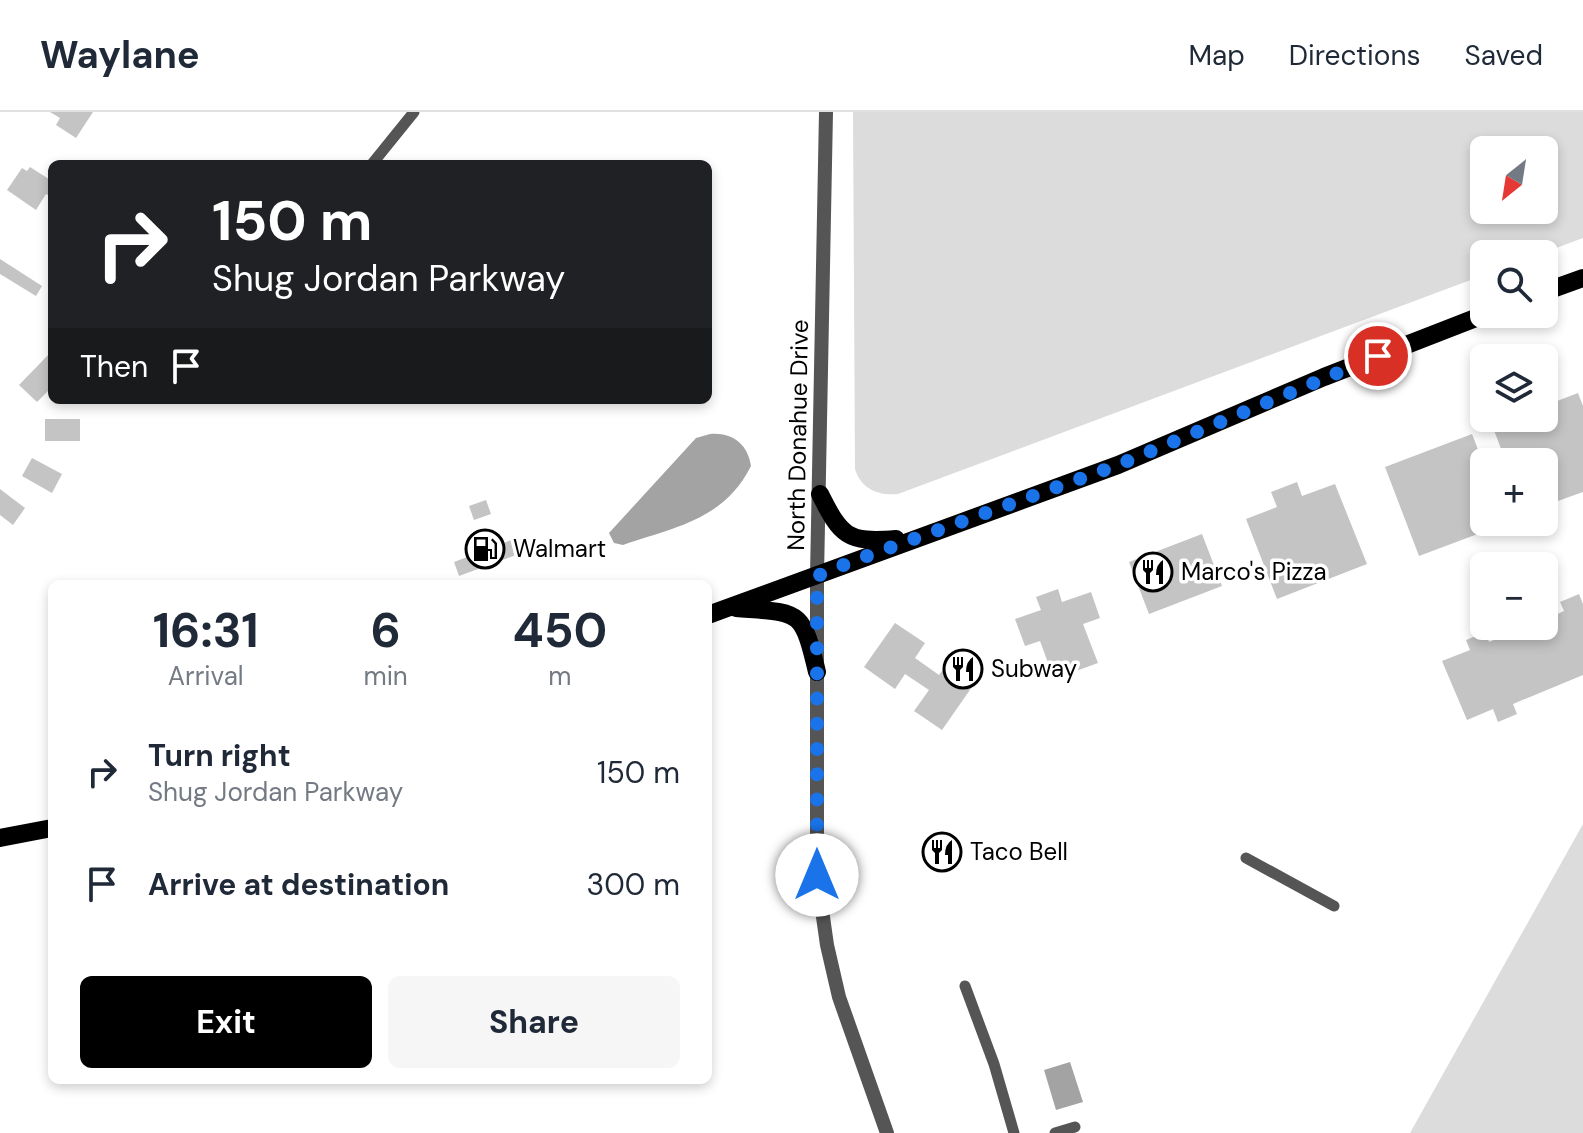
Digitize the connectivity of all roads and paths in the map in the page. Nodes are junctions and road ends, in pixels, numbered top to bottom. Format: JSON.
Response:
{"nodes":[{"id":1,"x":414,"y":112,"type":"edge"},
{"id":2,"x":826,"y":112,"type":"edge"},
{"id":3,"x":375,"y":160,"type":"edge"},
{"id":4,"x":1583,"y":278,"type":"edge"},
{"id":5,"x":1558,"y":287,"type":"edge"},
{"id":6,"x":1470,"y":320,"type":"edge"},
{"id":7,"x":820,"y":494,"type":"junction"},
{"id":8,"x":919,"y":537,"type":"junction"},
{"id":9,"x":817,"y":576,"type":"junction"},
{"id":10,"x":729,"y":608,"type":"junction"},
{"id":11,"x":712,"y":614,"type":"edge"},
{"id":12,"x":817,"y":672,"type":"junction"},
{"id":13,"x":48,"y":829,"type":"edge"},
{"id":14,"x":0,"y":838,"type":"edge"},
{"id":15,"x":1246,"y":858,"type":"dead end"},
{"id":16,"x":1334,"y":906,"type":"dead end"},
{"id":17,"x":965,"y":986,"type":"dead end"},
{"id":18,"x":1075,"y":1127,"type":"dead end"},
{"id":19,"x":887,"y":1133,"type":"edge"},
{"id":20,"x":1014,"y":1133,"type":"edge"},
{"id":21,"x":1055,"y":1133,"type":"edge"}],
"edges":[{"from":1,"to":3,"type":"street"},
{"from":2,"to":7,"type":"street","name":"North Donahue Drive"},
{"from":4,"to":5,"type":"main road"},
{"from":6,"to":8,"type":"main road"},
{"from":7,"to":8,"type":"main road"},
{"from":7,"to":9,"type":"street","name":"North Donahue Drive"},
{"from":8,"to":9,"type":"main road"},
{"from":9,"to":10,"type":"main road"},
{"from":9,"to":12,"type":"street","name":"North Donahue Drive"},
{"from":10,"to":11,"type":"main road"},
{"from":10,"to":12,"type":"main road"},
{"from":12,"to":19,"type":"street","name":"North Donahue Drive"},
{"from":13,"to":14,"type":"main road"},
{"from":15,"to":16,"type":"street"},
{"from":17,"to":20,"type":"street"},
{"from":18,"to":21,"type":"street"}]}
